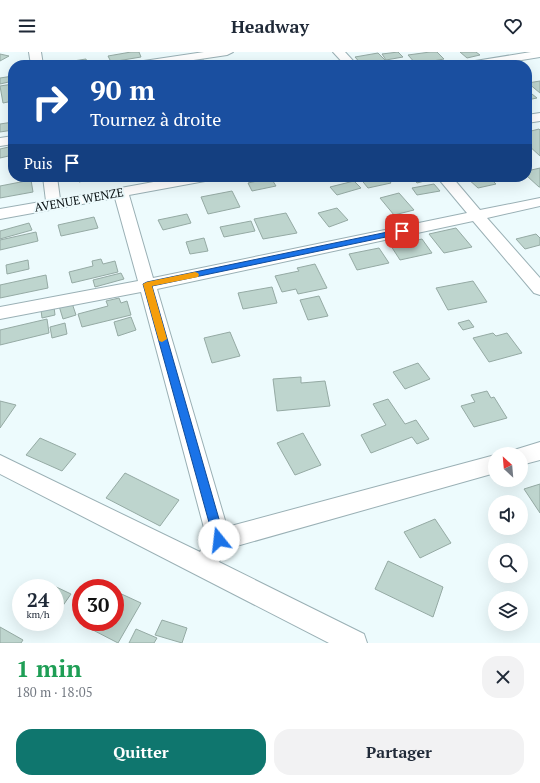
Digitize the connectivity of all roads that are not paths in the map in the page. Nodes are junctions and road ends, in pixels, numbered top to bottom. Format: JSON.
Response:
{"nodes":[{"id":1,"x":227,"y":52,"type":"edge"},
{"id":2,"x":340,"y":52,"type":"edge"},
{"id":3,"x":532,"y":54,"type":"edge"},
{"id":4,"x":164,"y":59,"type":"edge"},
{"id":5,"x":347,"y":60,"type":"edge"},
{"id":6,"x":498,"y":60,"type":"edge"},
{"id":7,"x":540,"y":63,"type":"edge"},
{"id":8,"x":51,"y":182,"type":"edge"},
{"id":9,"x":178,"y":182,"type":"edge"},
{"id":10,"x":448,"y":182,"type":"edge"},
{"id":11,"x":121,"y":192,"type":"junction"},
{"id":12,"x":540,"y":202,"type":"edge"},
{"id":13,"x":54,"y":204,"type":"junction"},
{"id":14,"x":0,"y":214,"type":"edge"},
{"id":15,"x":477,"y":216,"type":"junction"},
{"id":16,"x":147,"y":284,"type":"junction"},
{"id":17,"x":540,"y":289,"type":"edge"},
{"id":18,"x":0,"y":313,"type":"edge"},
{"id":19,"x":540,"y":451,"type":"edge"},
{"id":20,"x":528,"y":454,"type":"edge"},
{"id":21,"x":0,"y":464,"type":"edge"},
{"id":22,"x":488,"y":466,"type":"edge"},
{"id":23,"x":219,"y":540,"type":"junction"},
{"id":24,"x":204,"y":566,"type":"junction"},
{"id":25,"x":355,"y":643,"type":"edge"}],
"edges":[{"from":1,"to":4,"type":"street"},
{"from":2,"to":5,"type":"street"},
{"from":3,"to":6,"type":"street"},
{"from":3,"to":7,"type":"street"},
{"from":8,"to":13,"type":"street"},
{"from":9,"to":11,"type":"street","name":"AVENUE WENZE"},
{"from":10,"to":15,"type":"street"},
{"from":11,"to":13,"type":"street","name":"AVENUE WENZE"},
{"from":11,"to":16,"type":"street"},
{"from":12,"to":15,"type":"street"},
{"from":13,"to":14,"type":"street","name":"AVENUE WENZE"},
{"from":15,"to":16,"type":"street"},
{"from":15,"to":17,"type":"street"},
{"from":16,"to":18,"type":"street"},
{"from":16,"to":23,"type":"street"},
{"from":19,"to":20,"type":"street"},
{"from":21,"to":24,"type":"street"},
{"from":22,"to":23,"type":"street"},
{"from":23,"to":24,"type":"street"},
{"from":24,"to":25,"type":"street"}]}
